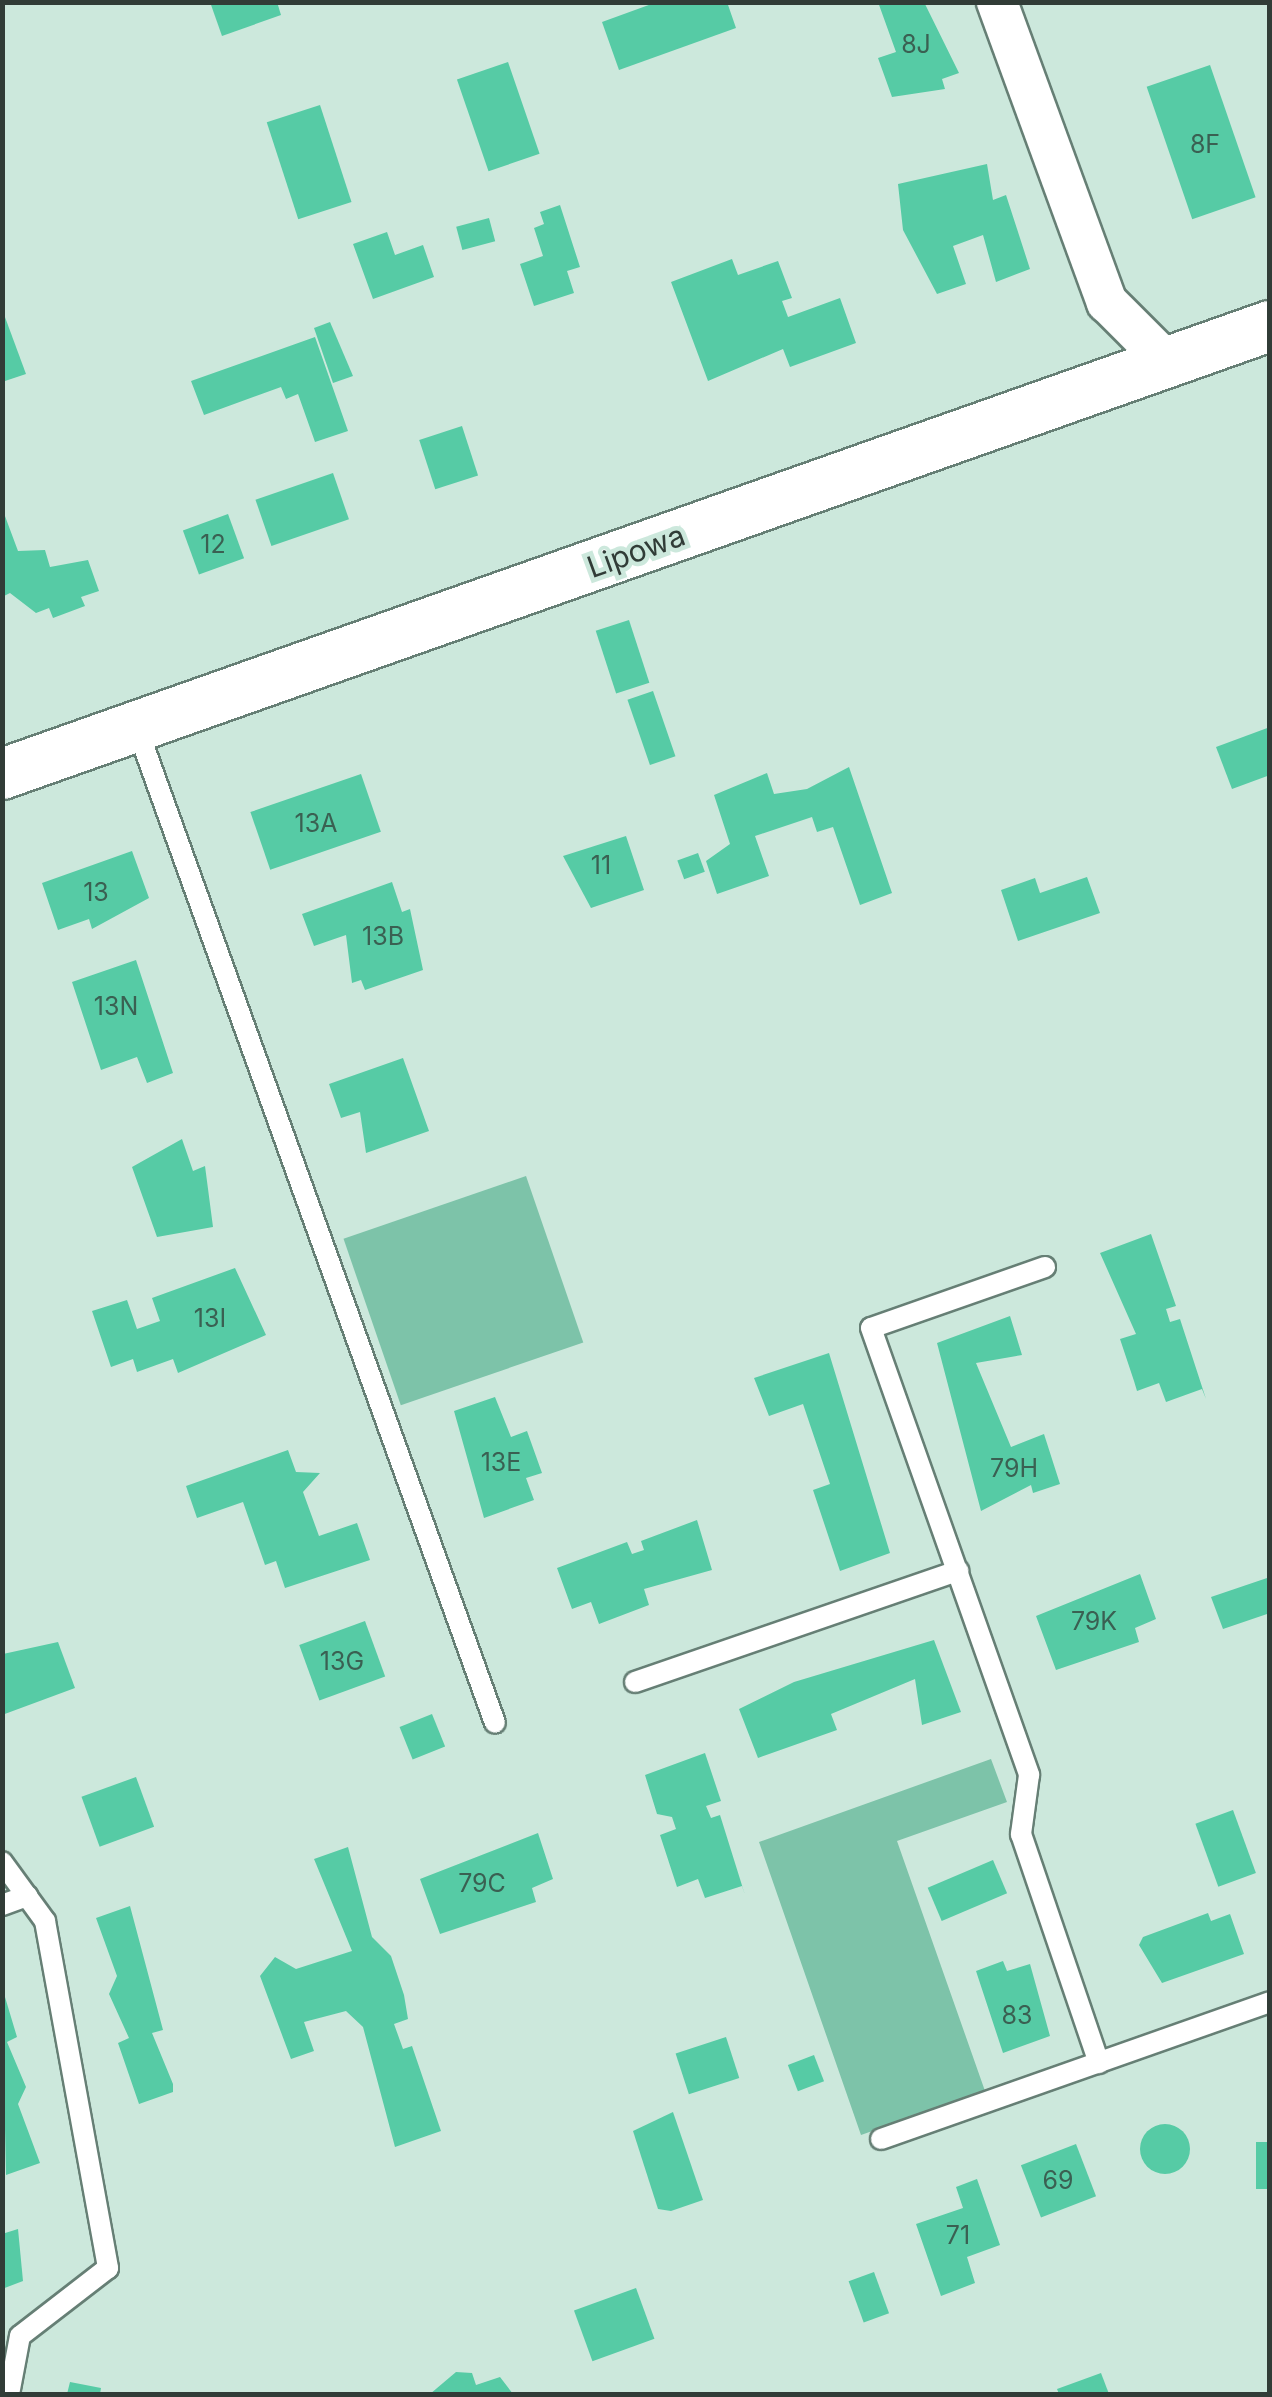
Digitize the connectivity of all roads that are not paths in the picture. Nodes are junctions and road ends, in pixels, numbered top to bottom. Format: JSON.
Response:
{"nodes":[{"id":1,"x":997,"y":2,"type":"edge"},
{"id":2,"x":1270,"y":326,"type":"edge"},
{"id":3,"x":1168,"y":362,"type":"junction"},
{"id":4,"x":137,"y":726,"type":"junction"},
{"id":5,"x":2,"y":774,"type":"edge"},
{"id":6,"x":1045,"y":1268,"type":"dead end"},
{"id":7,"x":958,"y":1571,"type":"junction"},
{"id":8,"x":636,"y":1682,"type":"dead end"},
{"id":9,"x":495,"y":1724,"type":"dead end"},
{"id":10,"x":2,"y":1862,"type":"edge"},
{"id":11,"x":27,"y":1896,"type":"junction"},
{"id":12,"x":2,"y":1904,"type":"edge"},
{"id":13,"x":1270,"y":2002,"type":"edge"},
{"id":14,"x":1099,"y":2063,"type":"junction"},
{"id":15,"x":881,"y":2140,"type":"dead end"},
{"id":16,"x":9,"y":2394,"type":"edge"}],
"edges":[{"from":1,"to":3,"type":"street"},
{"from":2,"to":3,"type":"street","name":"Lipowa"},
{"from":3,"to":4,"type":"street","name":"Lipowa"},
{"from":4,"to":5,"type":"street","name":"Lipowa"},
{"from":4,"to":9,"type":"lane"},
{"from":6,"to":7,"type":"lane"},
{"from":7,"to":8,"type":"lane"},
{"from":7,"to":14,"type":"lane"},
{"from":10,"to":11,"type":"lane"},
{"from":11,"to":12,"type":"lane"},
{"from":11,"to":16,"type":"lane"},
{"from":13,"to":14,"type":"lane"},
{"from":14,"to":15,"type":"lane"}]}
